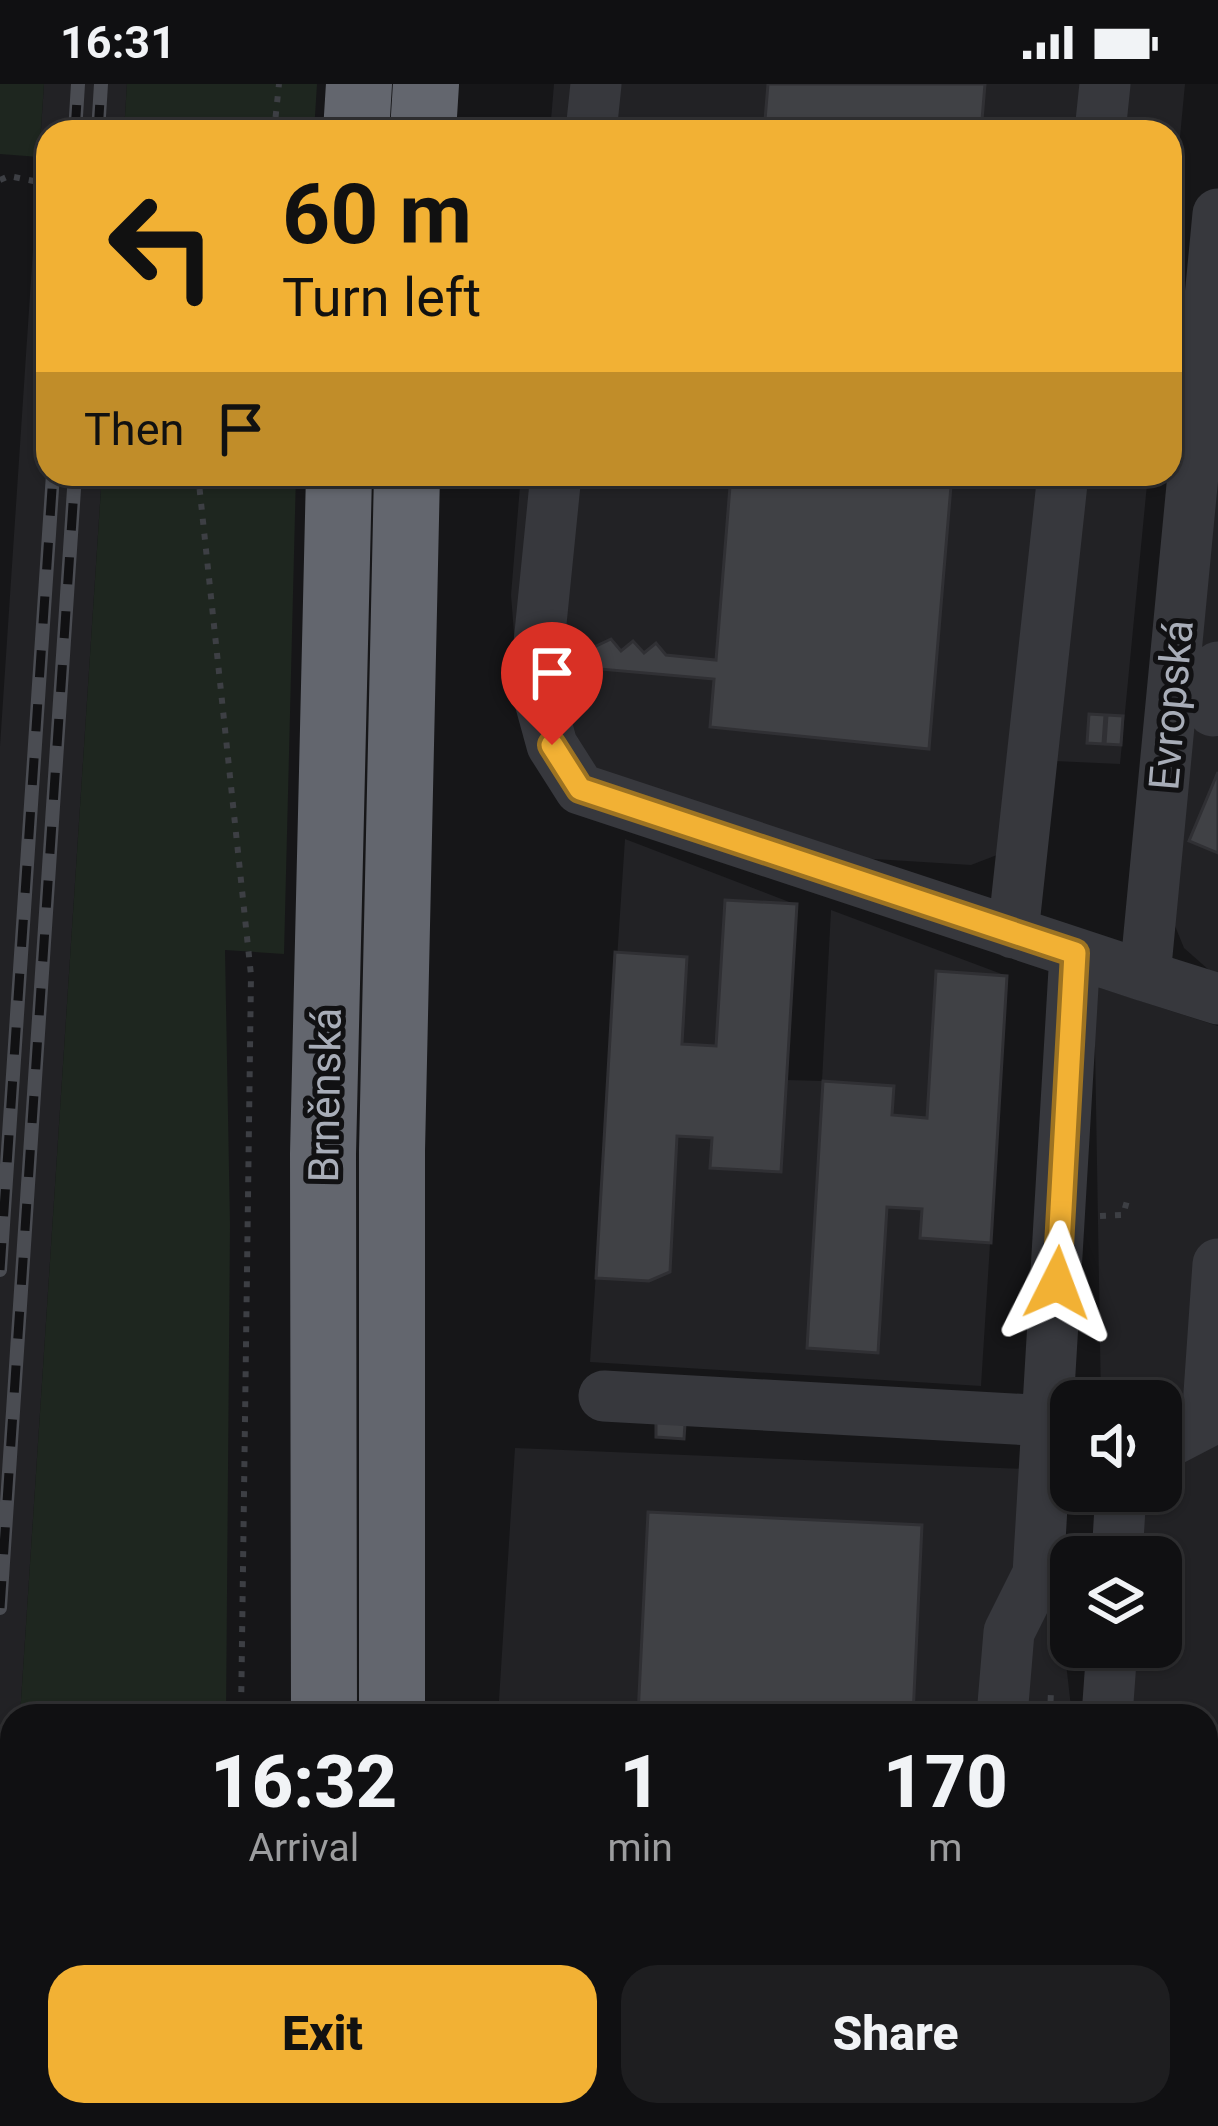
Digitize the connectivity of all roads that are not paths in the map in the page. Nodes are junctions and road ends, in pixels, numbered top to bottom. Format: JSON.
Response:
{"nodes":[{"id":1,"x":359,"y":84,"type":"edge"},
{"id":2,"x":426,"y":84,"type":"edge"},
{"id":3,"x":596,"y":84,"type":"edge"},
{"id":4,"x":1106,"y":84,"type":"edge"},
{"id":5,"x":357,"y":120,"type":"edge"},
{"id":6,"x":424,"y":120,"type":"edge"},
{"id":7,"x":592,"y":120,"type":"edge"},
{"id":8,"x":1102,"y":120,"type":"edge"},
{"id":9,"x":1218,"y":214,"type":"edge"},
{"id":10,"x":339,"y":486,"type":"edge"},
{"id":11,"x":407,"y":486,"type":"edge"},
{"id":12,"x":555,"y":486,"type":"edge"},
{"id":13,"x":1062,"y":486,"type":"edge"},
{"id":14,"x":1013,"y":933,"type":"junction"},
{"id":15,"x":1075,"y":953,"type":"junction"},
{"id":16,"x":1145,"y":976,"type":"junction"},
{"id":17,"x":1218,"y":1000,"type":"edge"},
{"id":18,"x":1218,"y":1264,"type":"edge"},
{"id":19,"x":1052,"y":1380,"type":"edge"},
{"id":20,"x":604,"y":1396,"type":"dead end"},
{"id":21,"x":1050,"y":1421,"type":"joint"},
{"id":22,"x":1182,"y":1435,"type":"edge"},
{"id":23,"x":1110,"y":1668,"type":"edge"},
{"id":24,"x":324,"y":1704,"type":"edge"},
{"id":25,"x":392,"y":1704,"type":"edge"},
{"id":26,"x":1003,"y":1704,"type":"edge"},
{"id":27,"x":1108,"y":1704,"type":"edge"}],
"edges":[{"from":1,"to":5,"type":"highway"},
{"from":2,"to":6,"type":"highway"},
{"from":3,"to":7,"type":"street"},
{"from":4,"to":8,"type":"street"},
{"from":9,"to":16,"type":"street","name":"Evropská"},
{"from":10,"to":24,"type":"highway","name":"Brněnská"},
{"from":11,"to":25,"type":"highway","name":"Brněnská"},
{"from":12,"to":14,"type":"street"},
{"from":13,"to":14,"type":"street"},
{"from":14,"to":15,"type":"street"},
{"from":15,"to":16,"type":"street"},
{"from":15,"to":19,"type":"street"},
{"from":16,"to":17,"type":"street"},
{"from":18,"to":22,"type":"street"},
{"from":20,"to":21,"type":"street"},
{"from":21,"to":26,"type":"street"},
{"from":23,"to":27,"type":"street"}]}
